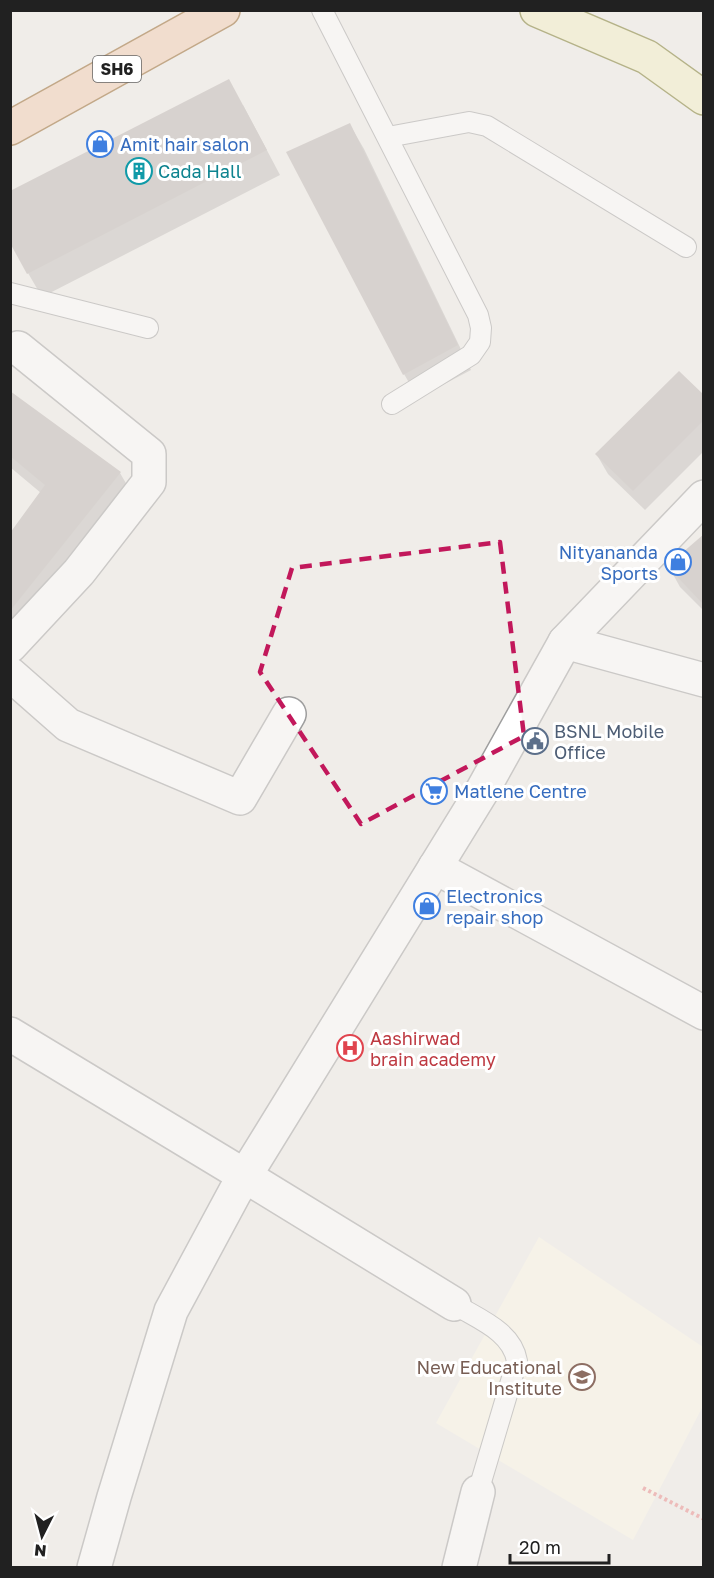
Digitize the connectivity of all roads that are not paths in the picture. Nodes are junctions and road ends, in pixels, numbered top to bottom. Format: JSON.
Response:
{"nodes":[{"id":1,"x":224,"y":10,"type":"edge"},
{"id":2,"x":322,"y":10,"type":"edge"},
{"id":3,"x":537,"y":10,"type":"edge"},
{"id":4,"x":704,"y":98,"type":"edge"},
{"id":5,"x":10,"y":128,"type":"edge"},
{"id":6,"x":388,"y":137,"type":"junction"},
{"id":7,"x":686,"y":247,"type":"dead end"},
{"id":8,"x":10,"y":293,"type":"edge"},
{"id":9,"x":148,"y":328,"type":"dead end"},
{"id":10,"x":13,"y":343,"type":"edge"},
{"id":11,"x":392,"y":404,"type":"dead end"},
{"id":12,"x":704,"y":497,"type":"edge"},
{"id":13,"x":565,"y":642,"type":"junction"},
{"id":14,"x":10,"y":646,"type":"edge"},
{"id":15,"x":10,"y":674,"type":"edge"},
{"id":16,"x":704,"y":680,"type":"edge"},
{"id":17,"x":289,"y":714,"type":"dead end"},
{"id":18,"x":435,"y":867,"type":"junction"},
{"id":19,"x":704,"y":1013,"type":"edge"},
{"id":20,"x":10,"y":1034,"type":"edge"},
{"id":21,"x":245,"y":1176,"type":"junction"},
{"id":22,"x":454,"y":1304,"type":"joint"},
{"id":23,"x":478,"y":1492,"type":"joint"},
{"id":24,"x":94,"y":1568,"type":"edge"},
{"id":25,"x":459,"y":1568,"type":"edge"}],
"edges":[{"from":1,"to":5,"type":"main road","number":"SH6"},
{"from":2,"to":6,"type":"lane"},
{"from":3,"to":4,"type":"street"},
{"from":6,"to":7,"type":"lane"},
{"from":6,"to":11,"type":"lane"},
{"from":8,"to":9,"type":"lane"},
{"from":10,"to":14,"type":"street"},
{"from":12,"to":13,"type":"street"},
{"from":13,"to":16,"type":"street"},
{"from":13,"to":18,"type":"street"},
{"from":15,"to":17,"type":"street"},
{"from":18,"to":19,"type":"street"},
{"from":18,"to":21,"type":"street"},
{"from":20,"to":21,"type":"street"},
{"from":21,"to":22,"type":"street"},
{"from":21,"to":24,"type":"street"},
{"from":22,"to":23,"type":"lane"},
{"from":23,"to":25,"type":"street"}]}
